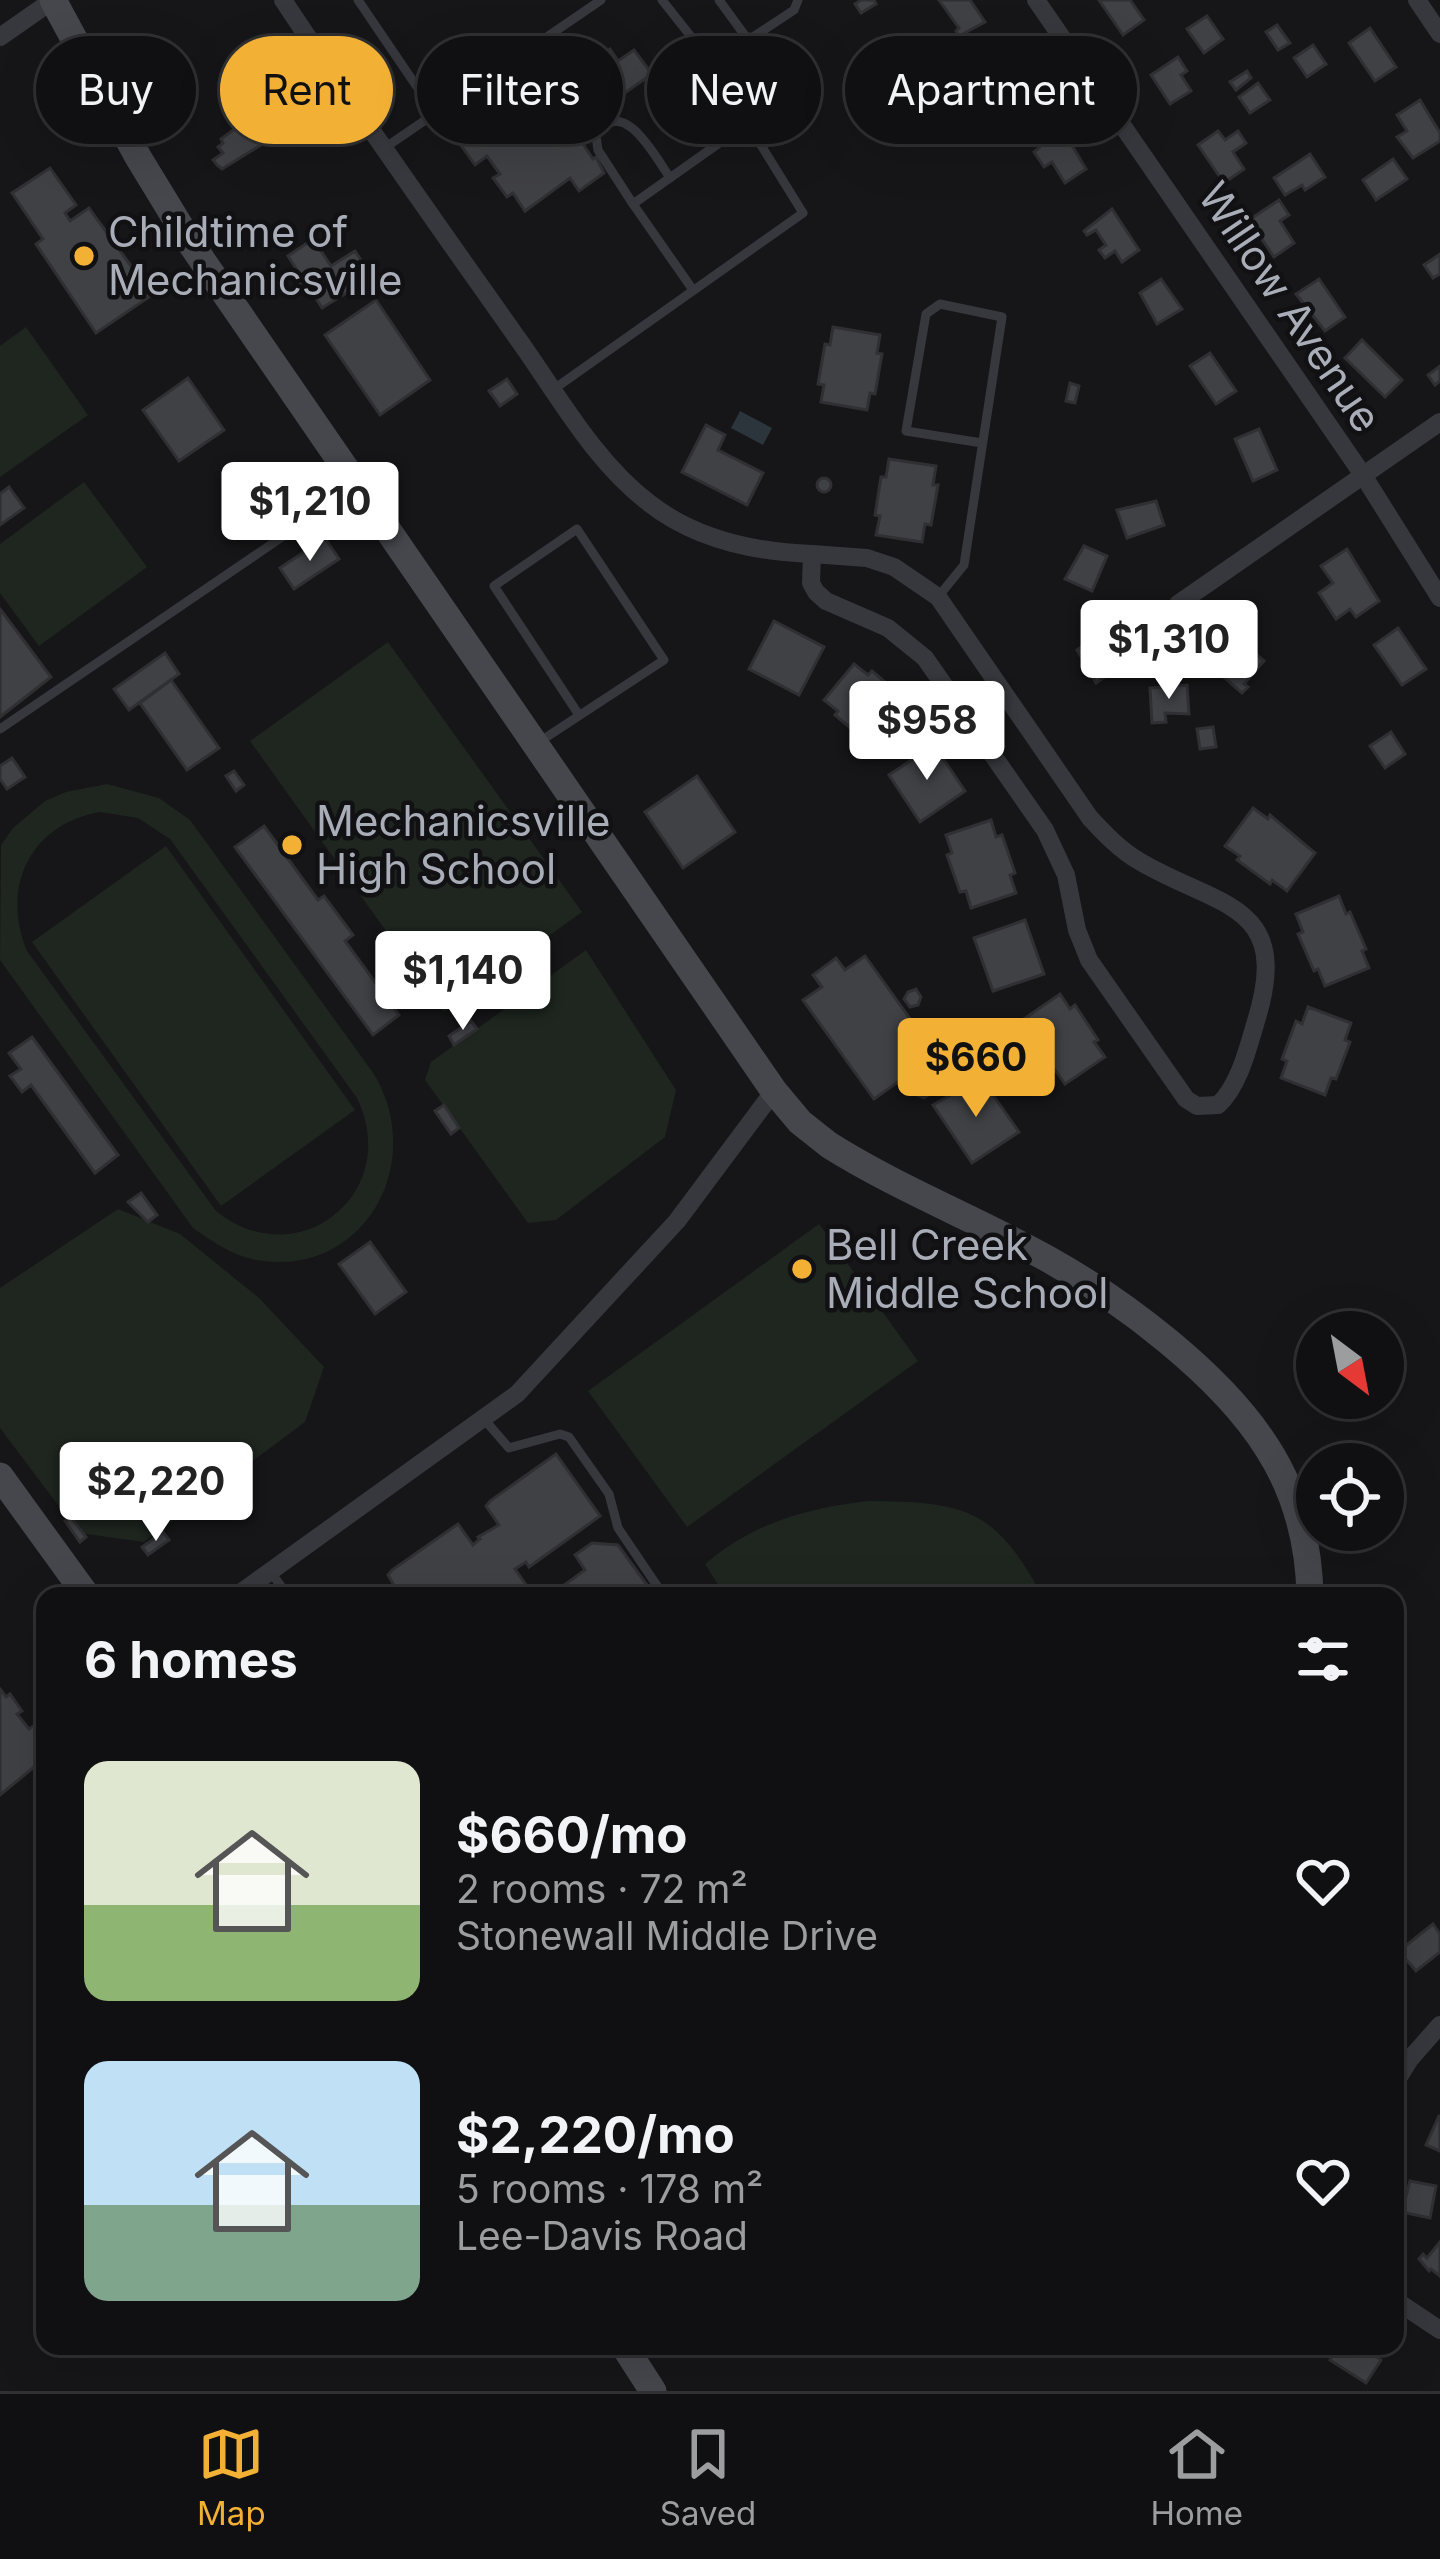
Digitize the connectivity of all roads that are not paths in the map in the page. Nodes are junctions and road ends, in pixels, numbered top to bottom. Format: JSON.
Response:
{"nodes":[{"id":1,"x":53,"y":0,"type":"edge"},
{"id":2,"x":283,"y":0,"type":"edge"},
{"id":3,"x":358,"y":0,"type":"edge"},
{"id":4,"x":601,"y":0,"type":"edge"},
{"id":5,"x":662,"y":0,"type":"edge"},
{"id":6,"x":718,"y":0,"type":"edge"},
{"id":7,"x":798,"y":0,"type":"edge"},
{"id":8,"x":1036,"y":0,"type":"edge"},
{"id":9,"x":1417,"y":0,"type":"edge"},
{"id":10,"x":1440,"y":34,"type":"edge"},
{"id":11,"x":547,"y":36,"type":"edge"},
{"id":12,"x":691,"y":36,"type":"edge"},
{"id":13,"x":0,"y":37,"type":"edge"},
{"id":14,"x":417,"y":87,"type":"edge"},
{"id":15,"x":417,"y":124,"type":"edge"},
{"id":16,"x":717,"y":144,"type":"edge"},
{"id":17,"x":761,"y":144,"type":"edge"},
{"id":18,"x":383,"y":149,"type":"junction"},
{"id":19,"x":670,"y":178,"type":"junction"},
{"id":20,"x":633,"y":204,"type":"junction"},
{"id":21,"x":693,"y":290,"type":"junction"},
{"id":22,"x":554,"y":389,"type":"junction"},
{"id":23,"x":1440,"y":422,"type":"edge"},
{"id":24,"x":982,"y":443,"type":"junction"},
{"id":25,"x":1363,"y":476,"type":"junction"},
{"id":26,"x":358,"y":485,"type":"junction"},
{"id":27,"x":812,"y":554,"type":"junction"},
{"id":28,"x":938,"y":597,"type":"junction"},
{"id":29,"x":1440,"y":598,"type":"edge"},
{"id":30,"x":1178,"y":604,"type":"dead end"},
{"id":31,"x":579,"y":716,"type":"junction"},
{"id":32,"x":0,"y":729,"type":"edge"},
{"id":33,"x":534,"y":745,"type":"junction"},
{"id":34,"x":774,"y":1091,"type":"junction"},
{"id":35,"x":483,"y":1418,"type":"junction"},
{"id":36,"x":0,"y":1476,"type":"edge"},
{"id":37,"x":270,"y":1570,"type":"junction"},
{"id":38,"x":80,"y":1587,"type":"edge"},
{"id":39,"x":248,"y":1587,"type":"edge"},
{"id":40,"x":282,"y":1587,"type":"edge"},
{"id":41,"x":658,"y":1587,"type":"edge"},
{"id":42,"x":1309,"y":1587,"type":"edge"},
{"id":43,"x":1440,"y":2025,"type":"edge"},
{"id":44,"x":1404,"y":2069,"type":"edge"},
{"id":45,"x":1404,"y":2306,"type":"edge"},
{"id":46,"x":1440,"y":2330,"type":"edge"},
{"id":47,"x":630,"y":2355,"type":"edge"},
{"id":48,"x":653,"y":2391,"type":"edge"}],
"edges":[{"from":1,"to":13,"type":"street"},
{"from":1,"to":26,"type":"street"},
{"from":2,"to":18,"type":"street"},
{"from":3,"to":14,"type":"lane"},
{"from":4,"to":11,"type":"lane"},
{"from":5,"to":12,"type":"lane"},
{"from":6,"to":7,"type":"lane"},
{"from":8,"to":25,"type":"street","name":"Willow Avenue"},
{"from":9,"to":10,"type":"street"},
{"from":15,"to":18,"type":"lane"},
{"from":16,"to":19,"type":"lane"},
{"from":17,"to":21,"type":"lane"},
{"from":18,"to":22,"type":"street"},
{"from":19,"to":20,"type":"lane"},
{"from":19,"to":20,"type":"lane"},
{"from":20,"to":21,"type":"lane"},
{"from":21,"to":22,"type":"lane"},
{"from":22,"to":27,"type":"street"},
{"from":23,"to":25,"type":"street"},
{"from":24,"to":24,"type":"lane"},
{"from":24,"to":28,"type":"lane"},
{"from":25,"to":29,"type":"street","name":"Willow Avenue"},
{"from":25,"to":30,"type":"street"},
{"from":26,"to":32,"type":"lane"},
{"from":26,"to":33,"type":"street"},
{"from":27,"to":28,"type":"street"},
{"from":27,"to":28,"type":"street"},
{"from":31,"to":31,"type":"lane"},
{"from":31,"to":33,"type":"lane"},
{"from":33,"to":34,"type":"street"},
{"from":34,"to":35,"type":"street"},
{"from":34,"to":42,"type":"street"},
{"from":35,"to":37,"type":"street"},
{"from":35,"to":41,"type":"lane"},
{"from":36,"to":38,"type":"street"},
{"from":37,"to":39,"type":"street"},
{"from":37,"to":40,"type":"lane"},
{"from":43,"to":44,"type":"street"},
{"from":45,"to":46,"type":"street"},
{"from":47,"to":48,"type":"street"}]}
